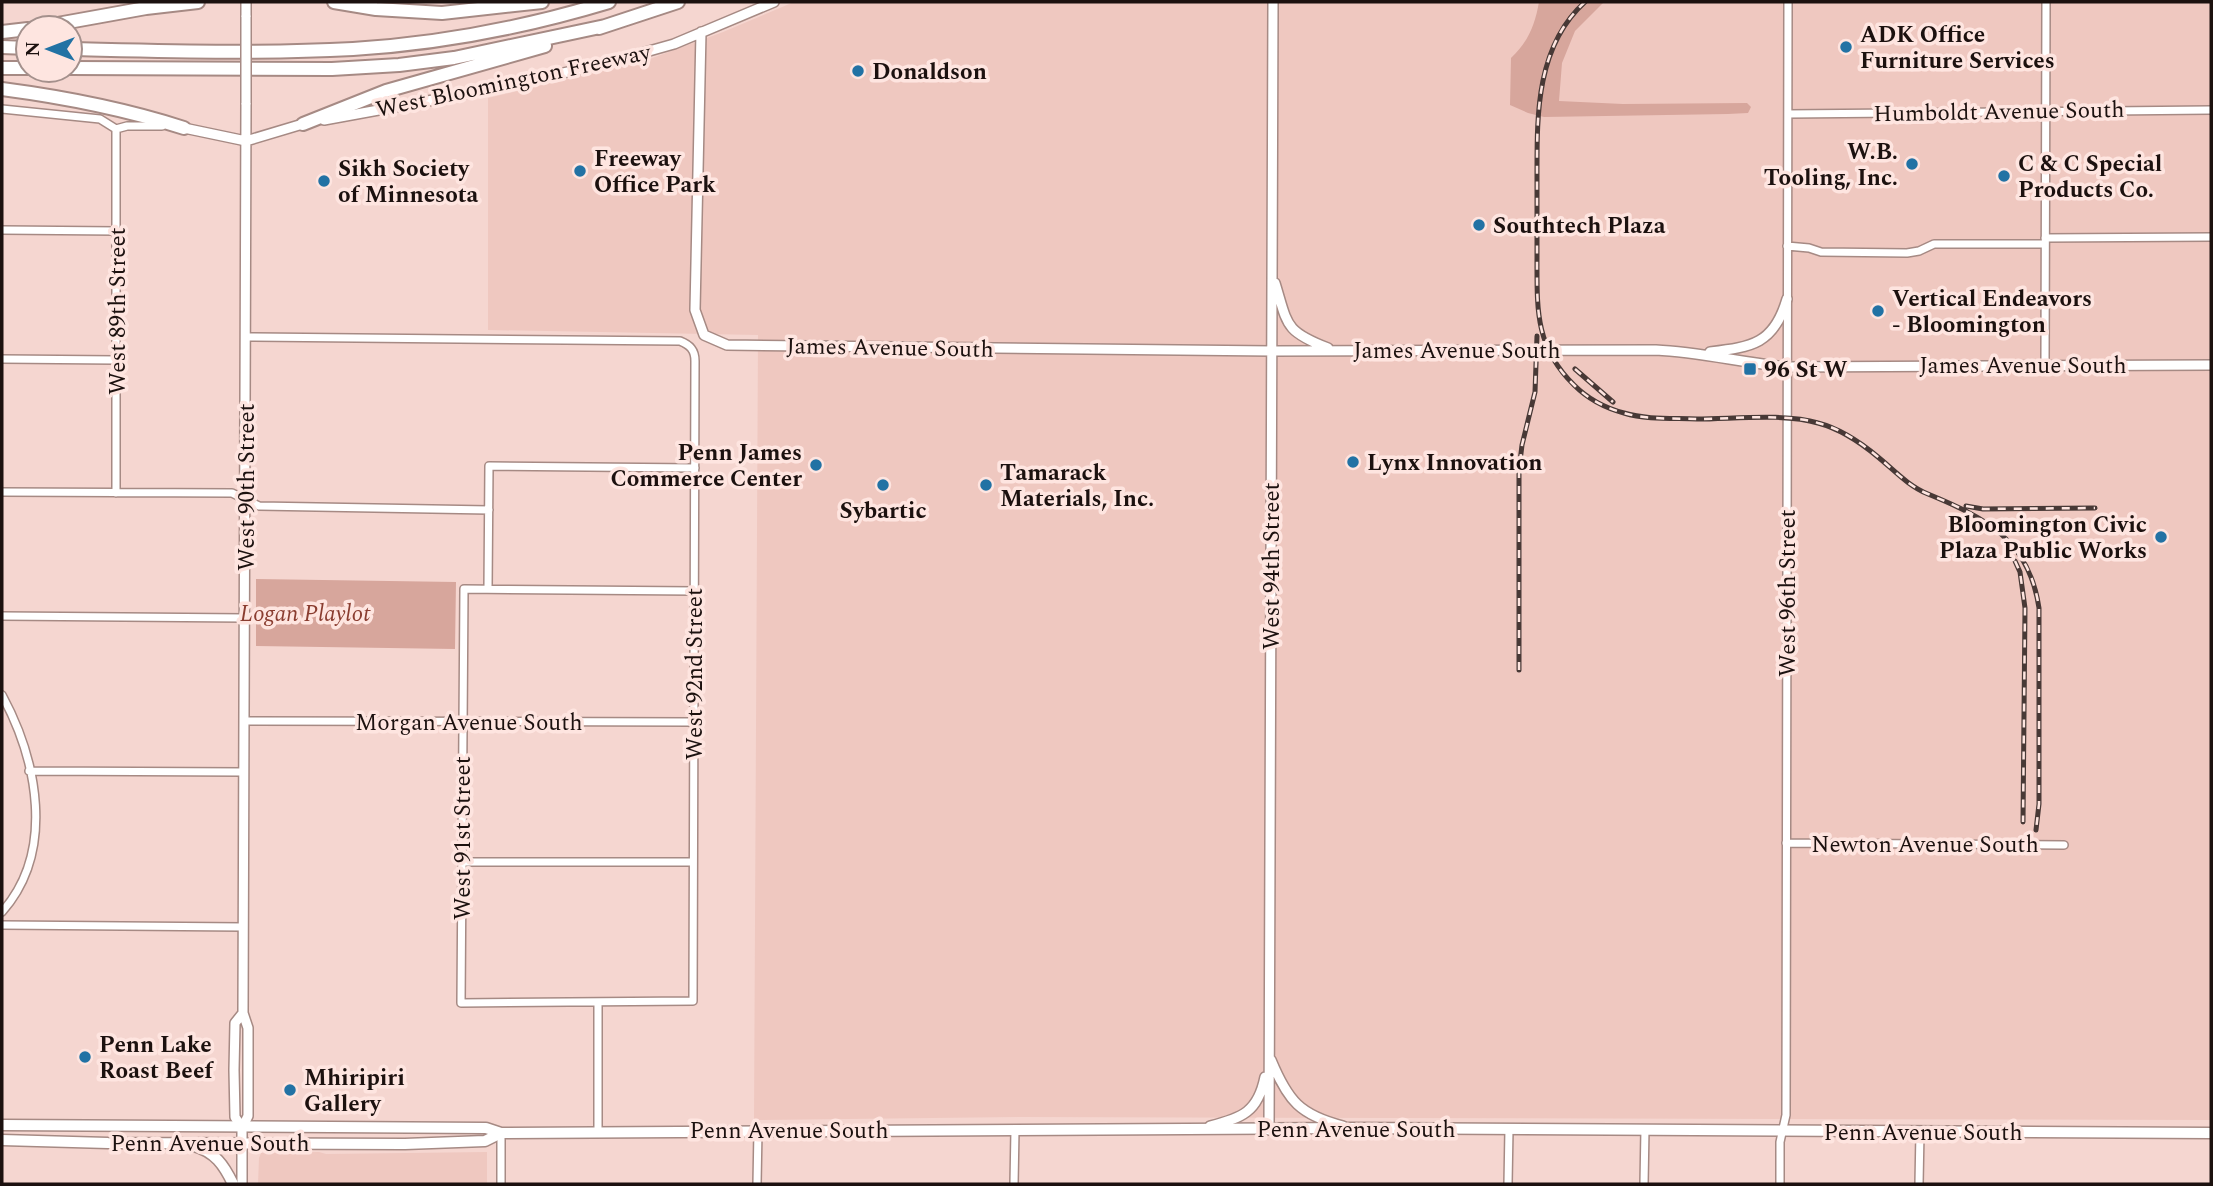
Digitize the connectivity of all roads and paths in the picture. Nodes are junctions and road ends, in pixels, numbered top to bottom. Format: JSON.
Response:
{"nodes":[{"id":1,"x":198,"y":2,"type":"edge"},
{"id":2,"x":246,"y":2,"type":"edge"},
{"id":3,"x":334,"y":2,"type":"edge"},
{"id":4,"x":542,"y":2,"type":"edge"},
{"id":5,"x":610,"y":2,"type":"edge"},
{"id":6,"x":678,"y":2,"type":"edge"},
{"id":7,"x":774,"y":2,"type":"edge"},
{"id":8,"x":1273,"y":2,"type":"edge"},
{"id":9,"x":1788,"y":2,"type":"edge"},
{"id":10,"x":2046,"y":2,"type":"edge"},
{"id":11,"x":84,"y":19,"type":"edge"},
{"id":12,"x":606,"y":26,"type":"junction"},
{"id":13,"x":701,"y":32,"type":"junction"},
{"id":14,"x":84,"y":49,"type":"edge"},
{"id":15,"x":84,"y":68,"type":"edge"},
{"id":16,"x":2,"y":89,"type":"edge"},
{"id":17,"x":2,"y":109,"type":"edge"},
{"id":18,"x":2046,"y":110,"type":"junction"},
{"id":19,"x":2211,"y":110,"type":"edge"},
{"id":20,"x":1788,"y":114,"type":"junction"},
{"id":21,"x":303,"y":124,"type":"junction"},
{"id":22,"x":184,"y":128,"type":"junction"},
{"id":23,"x":116,"y":129,"type":"junction"},
{"id":24,"x":246,"y":141,"type":"junction"},
{"id":25,"x":2,"y":229,"type":"edge"},
{"id":26,"x":117,"y":231,"type":"junction"},
{"id":27,"x":2211,"y":237,"type":"edge"},
{"id":28,"x":2045,"y":241,"type":"junction"},
{"id":29,"x":1787,"y":246,"type":"junction"},
{"id":30,"x":1272,"y":275,"type":"junction"},
{"id":31,"x":1787,"y":299,"type":"junction"},
{"id":32,"x":247,"y":337,"type":"junction"},
{"id":33,"x":1332,"y":350,"type":"junction"},
{"id":34,"x":1272,"y":351,"type":"junction"},
{"id":35,"x":1697,"y":353,"type":"junction"},
{"id":36,"x":2,"y":359,"type":"edge"},
{"id":37,"x":117,"y":360,"type":"junction"},
{"id":38,"x":2045,"y":365,"type":"junction"},
{"id":39,"x":2211,"y":365,"type":"edge"},
{"id":40,"x":1787,"y":367,"type":"junction"},
{"id":41,"x":695,"y":468,"type":"junction"},
{"id":42,"x":2,"y":492,"type":"edge"},
{"id":43,"x":116,"y":493,"type":"junction"},
{"id":44,"x":245,"y":499,"type":"junction"},
{"id":45,"x":489,"y":510,"type":"junction"},
{"id":46,"x":488,"y":589,"type":"junction"},
{"id":47,"x":694,"y":591,"type":"junction"},
{"id":48,"x":2,"y":616,"type":"edge"},
{"id":49,"x":245,"y":618,"type":"junction"},
{"id":50,"x":2,"y":695,"type":"edge"},
{"id":51,"x":244,"y":721,"type":"junction"},
{"id":52,"x":463,"y":722,"type":"junction"},
{"id":53,"x":694,"y":722,"type":"junction"},
{"id":54,"x":29,"y":771,"type":"junction"},
{"id":55,"x":244,"y":772,"type":"junction"},
{"id":56,"x":1786,"y":843,"type":"junction"},
{"id":57,"x":2064,"y":845,"type":"dead end"},
{"id":58,"x":462,"y":862,"type":"junction"},
{"id":59,"x":693,"y":862,"type":"junction"},
{"id":60,"x":2,"y":912,"type":"edge"},
{"id":61,"x":2,"y":925,"type":"edge"},
{"id":62,"x":243,"y":927,"type":"junction"},
{"id":63,"x":598,"y":1002,"type":"junction"},
{"id":64,"x":1269,"y":1055,"type":"junction"},
{"id":65,"x":2,"y":1125,"type":"edge"},
{"id":66,"x":242,"y":1128,"type":"junction"},
{"id":67,"x":1352,"y":1128,"type":"junction"},
{"id":68,"x":1201,"y":1129,"type":"junction"},
{"id":69,"x":1269,"y":1129,"type":"junction"},
{"id":70,"x":1509,"y":1129,"type":"junction"},
{"id":71,"x":1645,"y":1129,"type":"junction"},
{"id":72,"x":758,"y":1130,"type":"junction"},
{"id":73,"x":1015,"y":1130,"type":"junction"},
{"id":74,"x":598,"y":1131,"type":"junction"},
{"id":75,"x":1782,"y":1131,"type":"junction"},
{"id":76,"x":1920,"y":1132,"type":"junction"},
{"id":77,"x":501,"y":1133,"type":"junction"},
{"id":78,"x":2211,"y":1133,"type":"edge"},
{"id":79,"x":2,"y":1140,"type":"edge"},
{"id":80,"x":176,"y":1142,"type":"junction"},
{"id":81,"x":242,"y":1143,"type":"junction"},
{"id":82,"x":233,"y":1184,"type":"edge"},
{"id":83,"x":242,"y":1184,"type":"edge"},
{"id":84,"x":500,"y":1184,"type":"edge"},
{"id":85,"x":757,"y":1184,"type":"edge"},
{"id":86,"x":1014,"y":1184,"type":"edge"},
{"id":87,"x":1508,"y":1184,"type":"edge"},
{"id":88,"x":1644,"y":1184,"type":"edge"},
{"id":89,"x":1780,"y":1184,"type":"edge"},
{"id":90,"x":1919,"y":1184,"type":"edge"}],
"edges":[{"from":1,"to":11,"type":"highway"},
{"from":2,"to":24,"type":"street","name":"West 90th Street","bridge":true},
{"from":3,"to":4,"type":"highway"},
{"from":5,"to":14,"type":"highway"},
{"from":6,"to":12,"type":"highway"},
{"from":7,"to":13,"type":"street","name":"West Bloomington Freeway"},
{"from":8,"to":30,"type":"street","name":"West 94th Street"},
{"from":9,"to":20,"type":"street","name":"West 96th Street"},
{"from":10,"to":18,"type":"street"},
{"from":12,"to":15,"type":"highway"},
{"from":12,"to":21,"type":"highway"},
{"from":13,"to":21,"type":"street","name":"West Bloomington Freeway"},
{"from":13,"to":34,"type":"street","name":"James Avenue South"},
{"from":16,"to":22,"type":"highway"},
{"from":17,"to":23,"type":"street"},
{"from":18,"to":19,"type":"street","name":"Humboldt Avenue South"},
{"from":18,"to":20,"type":"street","name":"Humboldt Avenue South"},
{"from":18,"to":28,"type":"street"},
{"from":20,"to":29,"type":"street","name":"West 96th Street"},
{"from":21,"to":24,"type":"street","name":"West Bloomington Freeway"},
{"from":22,"to":23,"type":"street"},
{"from":22,"to":24,"type":"street"},
{"from":23,"to":26,"type":"street","name":"West 89th Street"},
{"from":24,"to":32,"type":"street","name":"West 90th Street"},
{"from":25,"to":26,"type":"street"},
{"from":26,"to":37,"type":"street","name":"West 89th Street"},
{"from":27,"to":28,"type":"street"},
{"from":28,"to":29,"type":"street"},
{"from":28,"to":38,"type":"street"},
{"from":29,"to":31,"type":"street","name":"West 96th Street"},
{"from":30,"to":33,"type":"street"},
{"from":30,"to":34,"type":"street","name":"West 94th Street"},
{"from":31,"to":35,"type":"street"},
{"from":31,"to":40,"type":"street","name":"West 96th Street"},
{"from":32,"to":41,"type":"street","name":"West 92nd Street"},
{"from":32,"to":44,"type":"street","name":"West 90th Street"},
{"from":33,"to":34,"type":"street","name":"James Avenue South"},
{"from":33,"to":35,"type":"street","name":"James Avenue South"},
{"from":34,"to":64,"type":"street","name":"West 94th Street"},
{"from":35,"to":40,"type":"street","name":"James Avenue South"},
{"from":36,"to":37,"type":"street"},
{"from":37,"to":43,"type":"street","name":"West 89th Street"},
{"from":38,"to":39,"type":"street","name":"James Avenue South"},
{"from":38,"to":40,"type":"street","name":"James Avenue South"},
{"from":40,"to":56,"type":"street","name":"West 96th Street"},
{"from":41,"to":45,"type":"street"},
{"from":41,"to":47,"type":"street","name":"West 92nd Street"},
{"from":42,"to":43,"type":"street"},
{"from":43,"to":44,"type":"street"},
{"from":44,"to":45,"type":"street"},
{"from":44,"to":49,"type":"street","name":"West 90th Street"},
{"from":45,"to":46,"type":"street"},
{"from":46,"to":47,"type":"street"},
{"from":46,"to":52,"type":"street","name":"West 91st Street"},
{"from":47,"to":53,"type":"street","name":"West 92nd Street"},
{"from":48,"to":49,"type":"street"},
{"from":49,"to":51,"type":"street","name":"West 90th Street"},
{"from":50,"to":54,"type":"street"},
{"from":51,"to":52,"type":"street","name":"Morgan Avenue South"},
{"from":51,"to":55,"type":"street","name":"West 90th Street"},
{"from":52,"to":53,"type":"street","name":"Morgan Avenue South"},
{"from":52,"to":58,"type":"street","name":"West 91st Street"},
{"from":53,"to":59,"type":"street","name":"West 92nd Street"},
{"from":54,"to":55,"type":"street"},
{"from":54,"to":60,"type":"street"},
{"from":55,"to":62,"type":"street","name":"West 90th Street"},
{"from":56,"to":57,"type":"street","name":"Newton Avenue South"},
{"from":56,"to":75,"type":"street","name":"West 96th Street"},
{"from":58,"to":59,"type":"street"},
{"from":58,"to":63,"type":"street","name":"West 91st Street"},
{"from":59,"to":63,"type":"street","name":"West 92nd Street"},
{"from":61,"to":62,"type":"street"},
{"from":62,"to":66,"type":"street","name":"West 90th Street"},
{"from":63,"to":74,"type":"street"},
{"from":64,"to":67,"type":"street"},
{"from":64,"to":68,"type":"street"},
{"from":64,"to":69,"type":"street","name":"West 94th Street"},
{"from":65,"to":66,"type":"main road","name":"Penn Avenue South"},
{"from":66,"to":77,"type":"main road","name":"Penn Avenue South"},
{"from":66,"to":81,"type":"street","name":"West 90th Street"},
{"from":67,"to":69,"type":"main road","name":"Penn Avenue South"},
{"from":67,"to":70,"type":"main road","name":"Penn Avenue South"},
{"from":68,"to":69,"type":"main road","name":"Penn Avenue South"},
{"from":68,"to":73,"type":"main road","name":"Penn Avenue South"},
{"from":70,"to":71,"type":"main road","name":"Penn Avenue South"},
{"from":70,"to":87,"type":"street"},
{"from":71,"to":75,"type":"main road","name":"Penn Avenue South"},
{"from":71,"to":88,"type":"street"},
{"from":72,"to":73,"type":"main road","name":"Penn Avenue South"},
{"from":72,"to":74,"type":"main road","name":"Penn Avenue South"},
{"from":72,"to":85,"type":"street"},
{"from":73,"to":86,"type":"street"},
{"from":74,"to":77,"type":"main road","name":"Penn Avenue South"},
{"from":75,"to":76,"type":"main road","name":"Penn Avenue South"},
{"from":75,"to":89,"type":"street","name":"West 96th Street"},
{"from":76,"to":78,"type":"main road","name":"Penn Avenue South"},
{"from":76,"to":90,"type":"street"},
{"from":77,"to":81,"type":"main road","name":"Penn Avenue South"},
{"from":77,"to":84,"type":"street"},
{"from":79,"to":80,"type":"main road","name":"Penn Avenue South"},
{"from":80,"to":81,"type":"main road","name":"Penn Avenue South"},
{"from":80,"to":82,"type":"main road"},
{"from":81,"to":83,"type":"street","name":"West 90th Street"}]}
